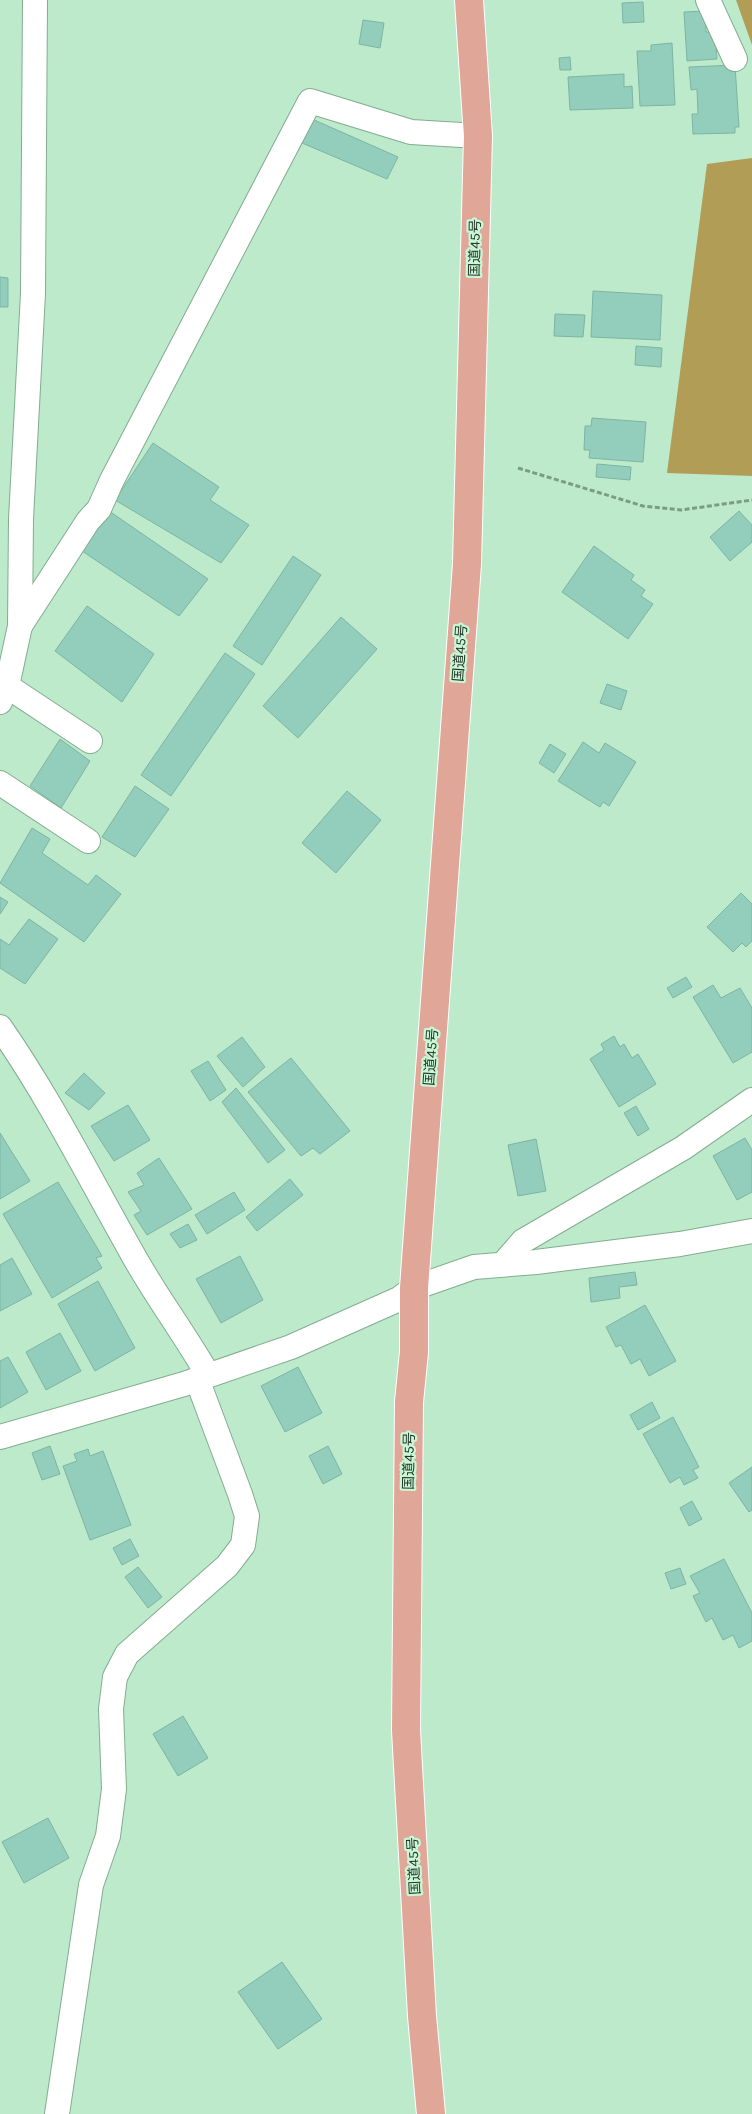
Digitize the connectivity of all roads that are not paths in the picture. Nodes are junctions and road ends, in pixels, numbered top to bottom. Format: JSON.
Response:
{"nodes":[{"id":1,"x":35,"y":0,"type":"edge"},
{"id":2,"x":469,"y":0,"type":"edge"},
{"id":3,"x":708,"y":0,"type":"edge"},
{"id":4,"x":735,"y":59,"type":"dead end"},
{"id":5,"x":478,"y":136,"type":"junction"},
{"id":6,"x":20,"y":626,"type":"junction"},
{"id":7,"x":3,"y":694,"type":"edge"},
{"id":8,"x":90,"y":741,"type":"dead end"},
{"id":9,"x":0,"y":783,"type":"edge"},
{"id":10,"x":88,"y":841,"type":"dead end"},
{"id":11,"x":0,"y":1027,"type":"edge"},
{"id":12,"x":752,"y":1100,"type":"edge"},
{"id":13,"x":752,"y":1231,"type":"edge"},
{"id":14,"x":503,"y":1264,"type":"junction"},
{"id":15,"x":414,"y":1288,"type":"junction"},
{"id":16,"x":203,"y":1377,"type":"junction"},
{"id":17,"x":0,"y":1438,"type":"edge"},
{"id":18,"x":57,"y":2114,"type":"edge"},
{"id":19,"x":431,"y":2114,"type":"edge"}],
"edges":[{"from":1,"to":6,"type":"street"},
{"from":2,"to":5,"type":"highway","name":"国道45号"},
{"from":3,"to":4,"type":"street"},
{"from":5,"to":6,"type":"street"},
{"from":5,"to":15,"type":"highway","name":"国道45号"},
{"from":6,"to":7,"type":"street"},
{"from":7,"to":8,"type":"street"},
{"from":9,"to":10,"type":"street"},
{"from":11,"to":16,"type":"street"},
{"from":12,"to":14,"type":"street"},
{"from":13,"to":14,"type":"street"},
{"from":14,"to":15,"type":"street"},
{"from":15,"to":16,"type":"street"},
{"from":15,"to":19,"type":"highway","name":"国道45号"},
{"from":16,"to":17,"type":"street"},
{"from":16,"to":18,"type":"street"}]}
